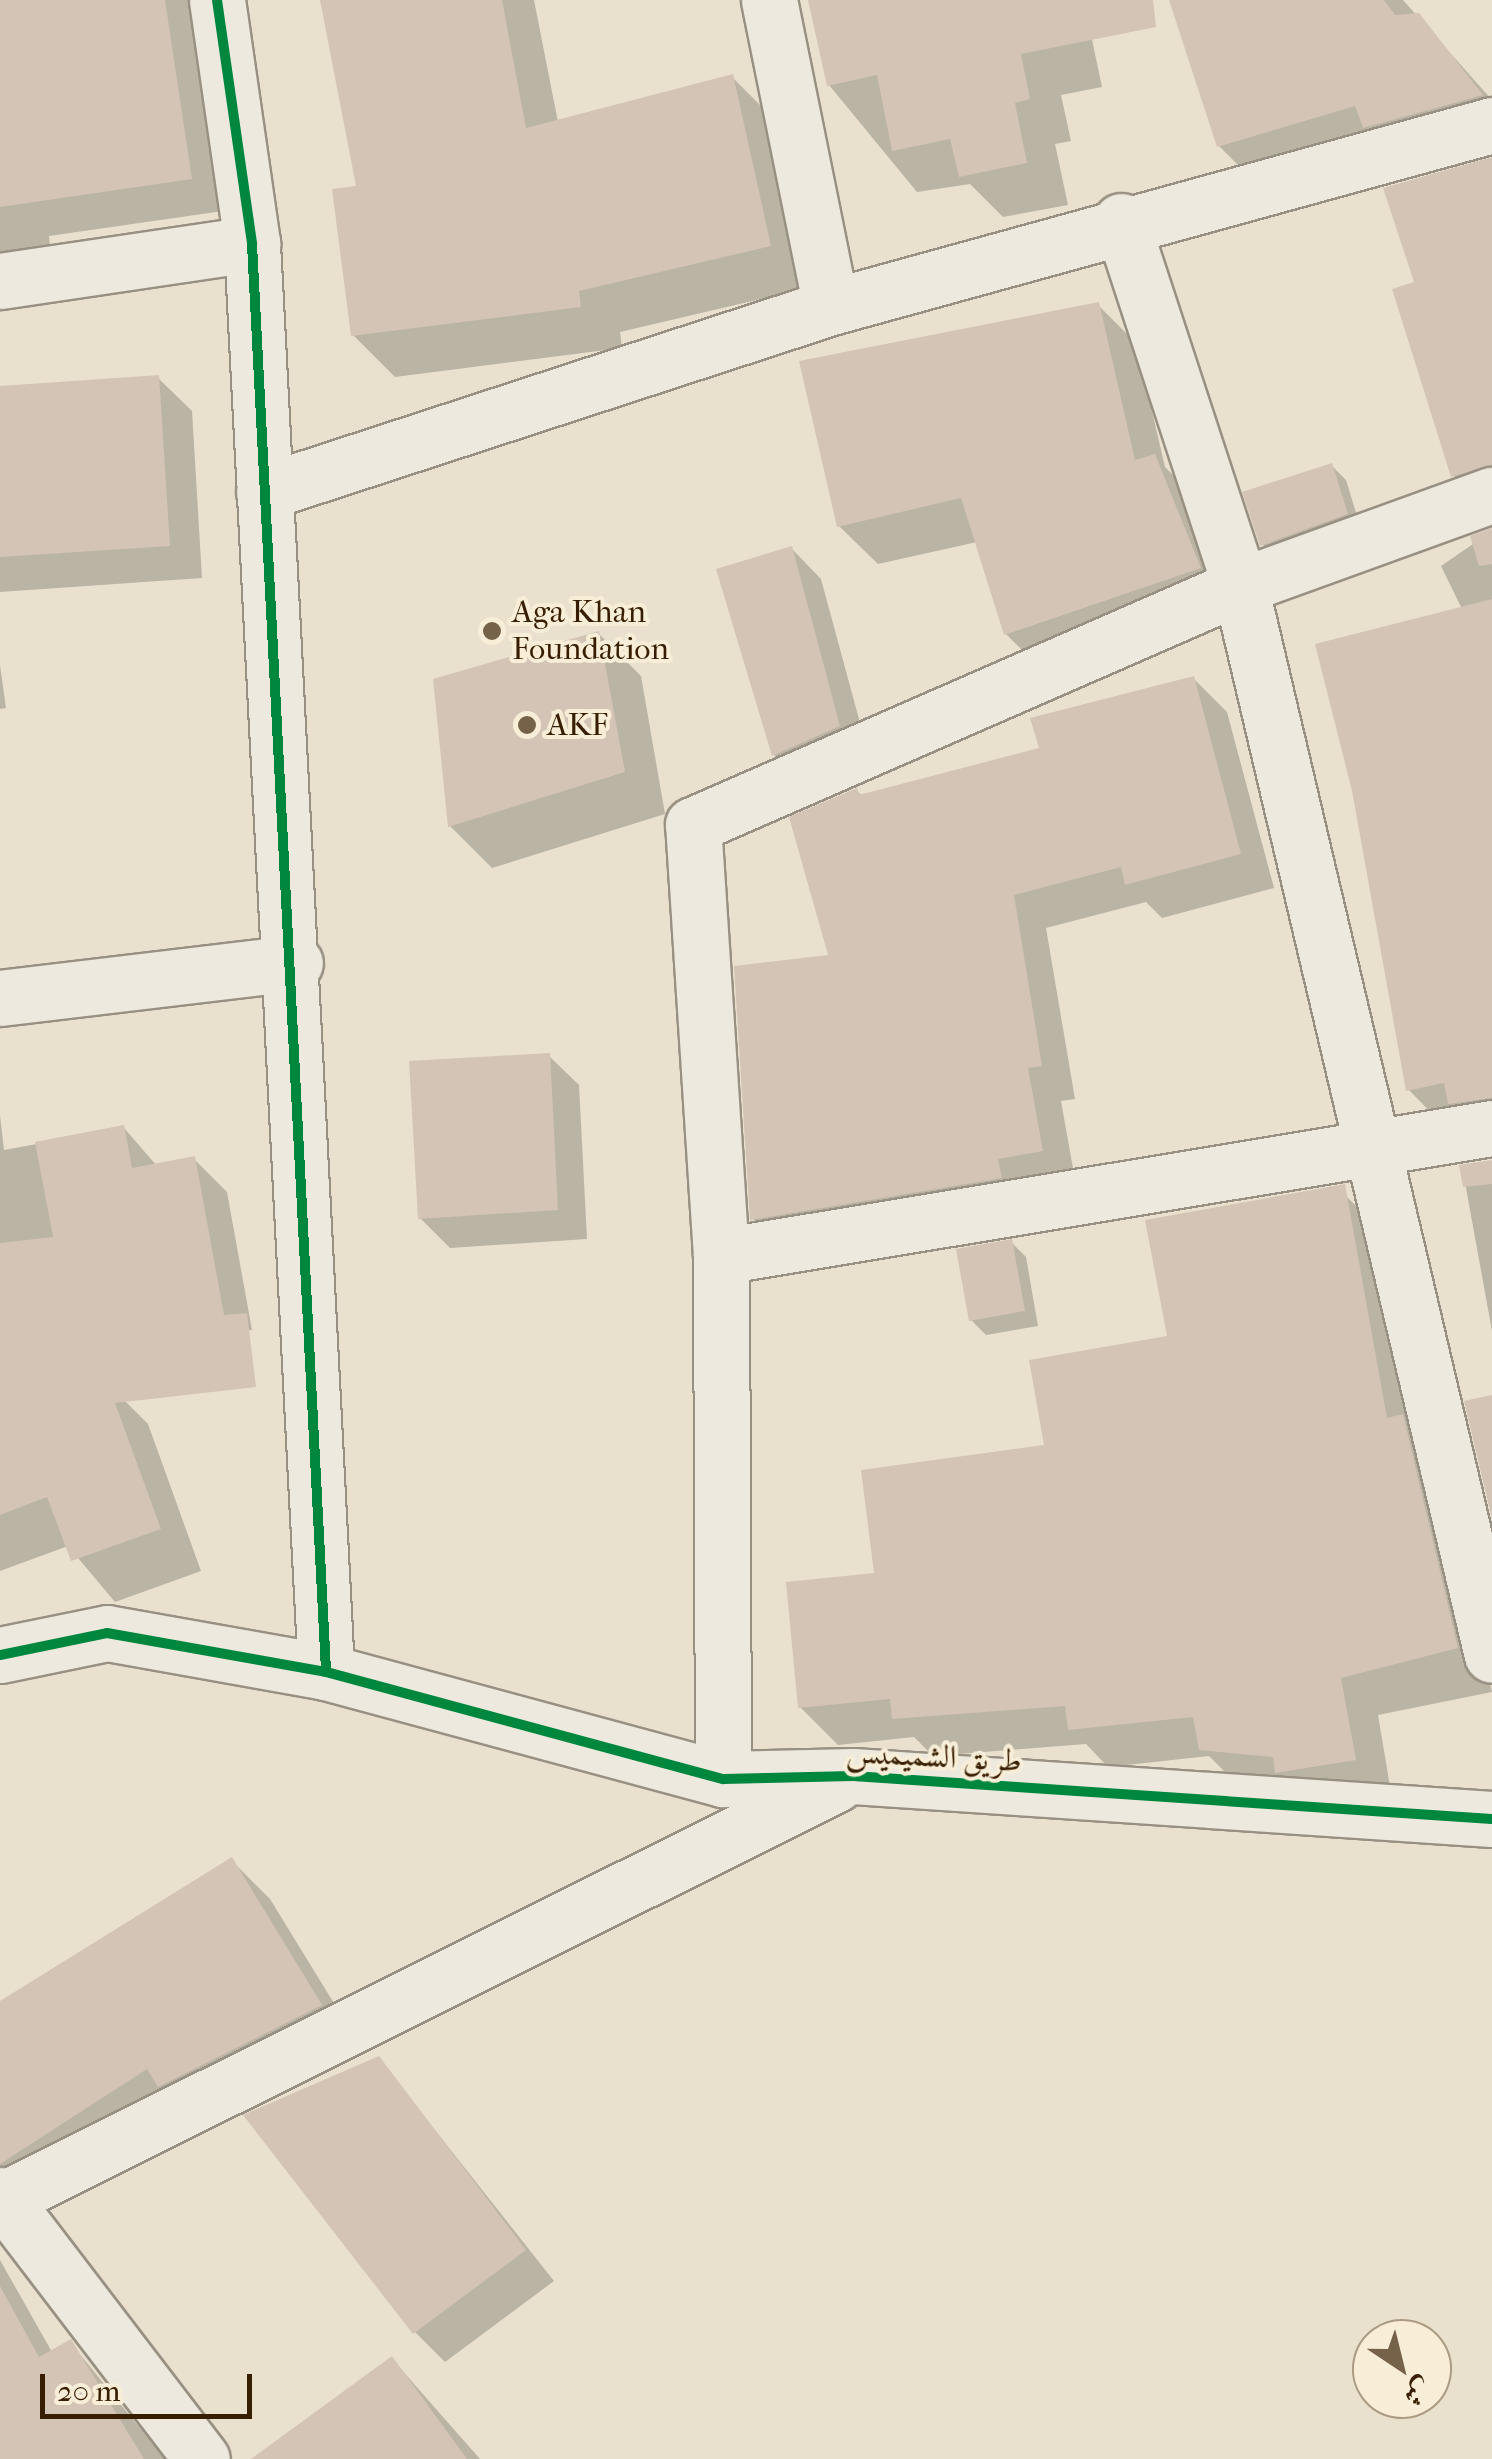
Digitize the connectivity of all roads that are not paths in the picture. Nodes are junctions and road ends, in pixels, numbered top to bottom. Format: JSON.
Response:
{"nodes":[{"id":1,"x":217,"y":0,"type":"edge"},
{"id":2,"x":768,"y":0,"type":"edge"},
{"id":3,"x":1492,"y":125,"type":"edge"},
{"id":4,"x":1121,"y":221,"type":"junction"},
{"id":5,"x":252,"y":244,"type":"junction"},
{"id":6,"x":0,"y":281,"type":"edge"},
{"id":7,"x":830,"y":307,"type":"junction"},
{"id":8,"x":264,"y":492,"type":"junction"},
{"id":9,"x":1492,"y":495,"type":"edge"},
{"id":10,"x":1240,"y":586,"type":"junction"},
{"id":11,"x":295,"y":962,"type":"junction"},
{"id":12,"x":0,"y":998,"type":"edge"},
{"id":13,"x":1492,"y":1128,"type":"edge"},
{"id":14,"x":1376,"y":1146,"type":"junction"},
{"id":15,"x":721,"y":1256,"type":"junction"},
{"id":16,"x":0,"y":1655,"type":"edge"},
{"id":17,"x":1492,"y":1655,"type":"edge"},
{"id":18,"x":326,"y":1672,"type":"junction"},
{"id":19,"x":852,"y":1776,"type":"junction"},
{"id":20,"x":723,"y":1779,"type":"junction"},
{"id":21,"x":1492,"y":1819,"type":"edge"},
{"id":22,"x":1,"y":2199,"type":"edge"},
{"id":23,"x":202,"y":2459,"type":"edge"}],
"edges":[{"from":1,"to":5,"type":"street"},
{"from":2,"to":7,"type":"street"},
{"from":3,"to":4,"type":"street"},
{"from":4,"to":7,"type":"street"},
{"from":4,"to":10,"type":"street"},
{"from":5,"to":6,"type":"street"},
{"from":5,"to":8,"type":"street"},
{"from":7,"to":8,"type":"street"},
{"from":8,"to":11,"type":"street"},
{"from":9,"to":10,"type":"street"},
{"from":10,"to":14,"type":"street"},
{"from":10,"to":15,"type":"street"},
{"from":11,"to":12,"type":"street"},
{"from":11,"to":18,"type":"street"},
{"from":13,"to":14,"type":"street"},
{"from":14,"to":15,"type":"street"},
{"from":14,"to":17,"type":"street"},
{"from":15,"to":20,"type":"street"},
{"from":16,"to":18,"type":"street","name":"طريق الشميميس"},
{"from":18,"to":20,"type":"street","name":"طريق الشميميس"},
{"from":19,"to":20,"type":"street","name":"طريق الشميميس"},
{"from":19,"to":21,"type":"street","name":"طريق الشميميس"},
{"from":19,"to":22,"type":"street"},
{"from":22,"to":23,"type":"street"}]}
